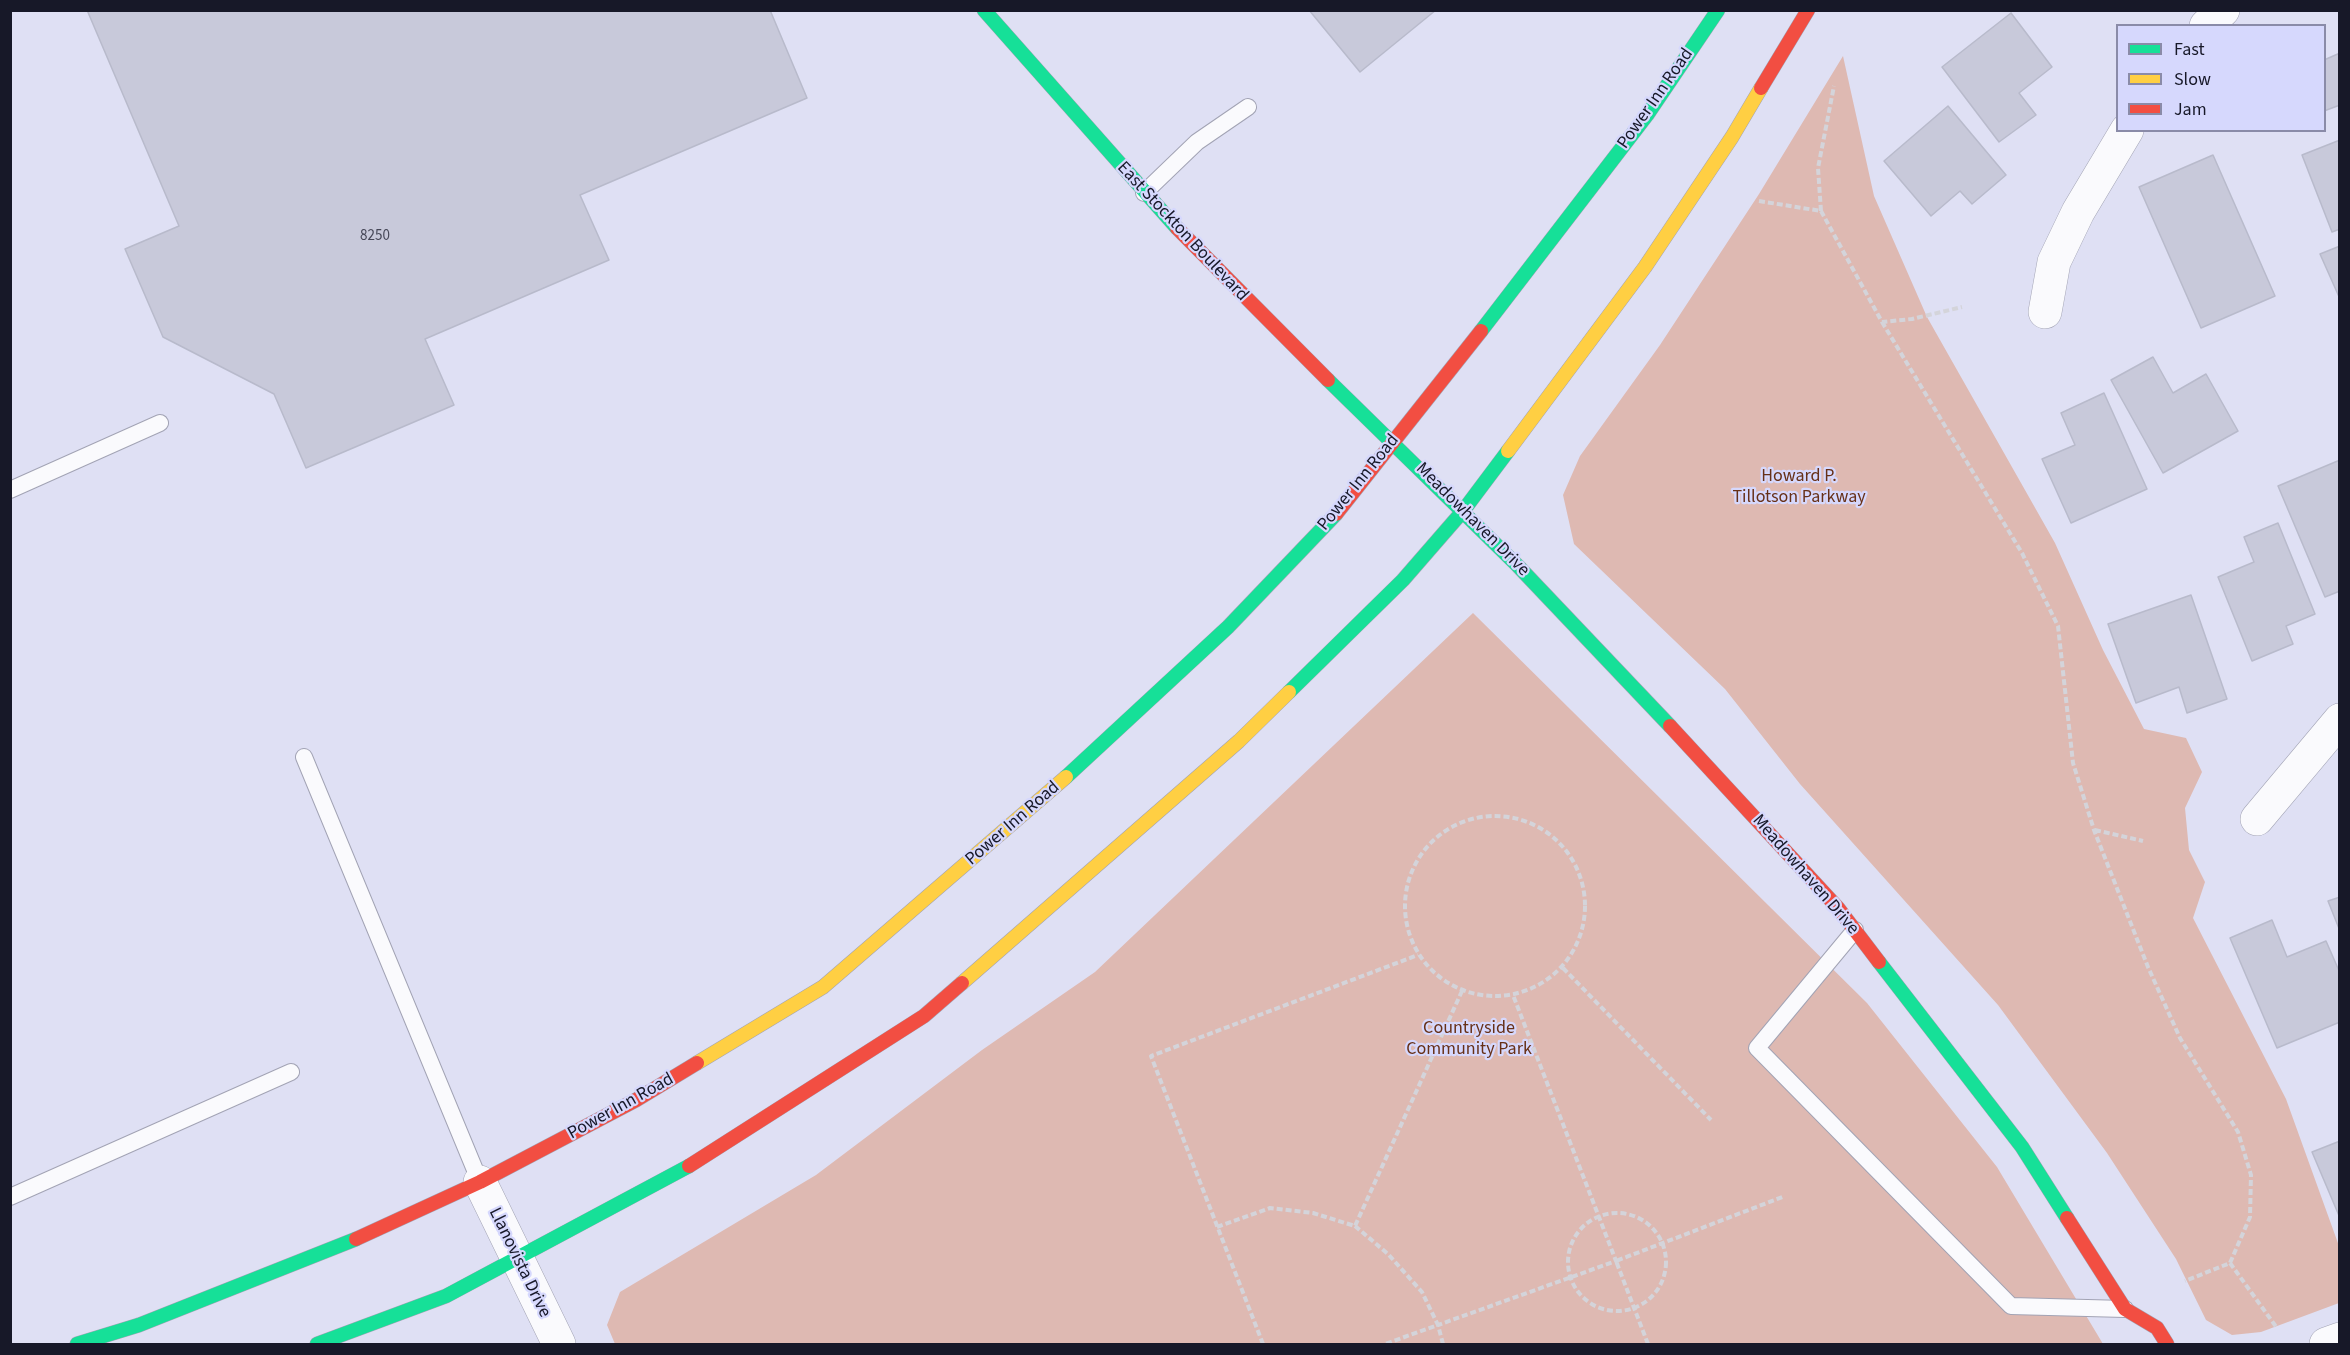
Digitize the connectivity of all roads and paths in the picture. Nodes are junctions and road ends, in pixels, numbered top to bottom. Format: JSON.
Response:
{"nodes":[{"id":1,"x":984,"y":10,"type":"edge"},
{"id":2,"x":1808,"y":10,"type":"edge"},
{"id":3,"x":2223,"y":10,"type":"edge"},
{"id":4,"x":1716,"y":11,"type":"edge"},
{"id":5,"x":2208,"y":24,"type":"edge"},
{"id":6,"x":1834,"y":86,"type":"dead end"},
{"id":7,"x":1248,"y":107,"type":"dead end"},
{"id":8,"x":2126,"y":132,"type":"edge"},
{"id":9,"x":1144,"y":193,"type":"junction"},
{"id":10,"x":1759,"y":201,"type":"dead end"},
{"id":11,"x":1821,"y":211,"type":"junction"},
{"id":12,"x":1962,"y":307,"type":"dead end"},
{"id":13,"x":2045,"y":312,"type":"dead end"},
{"id":14,"x":1882,"y":322,"type":"junction"},
{"id":15,"x":160,"y":423,"type":"dead end"},
{"id":16,"x":1394,"y":441,"type":"junction"},
{"id":17,"x":10,"y":490,"type":"edge"},
{"id":18,"x":1463,"y":511,"type":"junction"},
{"id":19,"x":2340,"y":720,"type":"edge"},
{"id":20,"x":304,"y":757,"type":"dead end"},
{"id":21,"x":2258,"y":819,"type":"dead end"},
{"id":22,"x":2094,"y":830,"type":"junction"},
{"id":23,"x":2143,"y":841,"type":"dead end"},
{"id":24,"x":1855,"y":930,"type":"junction"},
{"id":25,"x":1418,"y":955,"type":"junction"},
{"id":26,"x":1563,"y":968,"type":"junction"},
{"id":27,"x":1462,"y":991,"type":"junction"},
{"id":28,"x":1513,"y":995,"type":"junction"},
{"id":29,"x":291,"y":1072,"type":"dead end"},
{"id":30,"x":1711,"y":1120,"type":"dead end"},
{"id":31,"x":480,"y":1182,"type":"junction"},
{"id":32,"x":1785,"y":1196,"type":"dead end"},
{"id":33,"x":10,"y":1197,"type":"edge"},
{"id":34,"x":1599,"y":1216,"type":"junction"},
{"id":35,"x":1355,"y":1226,"type":"junction"},
{"id":36,"x":1217,"y":1227,"type":"junction"},
{"id":37,"x":1662,"y":1243,"type":"junction"},
{"id":38,"x":518,"y":1259,"type":"junction"},
{"id":39,"x":1616,"y":1261,"type":"junction"},
{"id":40,"x":2230,"y":1263,"type":"junction"},
{"id":41,"x":1570,"y":1277,"type":"junction"},
{"id":42,"x":2185,"y":1281,"type":"dead end"},
{"id":43,"x":1634,"y":1308,"type":"junction"},
{"id":44,"x":2125,"y":1309,"type":"junction"},
{"id":45,"x":1438,"y":1325,"type":"junction"},
{"id":46,"x":2277,"y":1328,"type":"dead end"},
{"id":47,"x":2340,"y":1339,"type":"edge"},
{"id":48,"x":77,"y":1344,"type":"edge"},
{"id":49,"x":317,"y":1344,"type":"edge"},
{"id":50,"x":559,"y":1344,"type":"edge"},
{"id":51,"x":1263,"y":1344,"type":"edge"},
{"id":52,"x":1385,"y":1344,"type":"edge"},
{"id":53,"x":1443,"y":1344,"type":"edge"},
{"id":54,"x":1648,"y":1344,"type":"edge"},
{"id":55,"x":2167,"y":1344,"type":"edge"},
{"id":56,"x":2326,"y":1344,"type":"edge"}],
"edges":[{"from":1,"to":9,"type":"main road","name":"East Stockton Boulevard"},
{"from":2,"to":18,"type":"main road"},
{"from":3,"to":5,"type":"street"},
{"from":4,"to":16,"type":"main road","name":"Power Inn Road"},
{"from":6,"to":11,"type":"path"},
{"from":7,"to":9,"type":"lane"},
{"from":8,"to":13,"type":"street"},
{"from":9,"to":16,"type":"main road","name":"East Stockton Boulevard"},
{"from":10,"to":11,"type":"path"},
{"from":11,"to":14,"type":"path"},
{"from":12,"to":14,"type":"path"},
{"from":14,"to":22,"type":"path"},
{"from":15,"to":17,"type":"lane"},
{"from":16,"to":18,"type":"main road","name":"Meadowhaven Drive"},
{"from":16,"to":31,"type":"main road","name":"Power Inn Road"},
{"from":18,"to":24,"type":"main road","name":"Meadowhaven Drive"},
{"from":18,"to":38,"type":"main road"},
{"from":19,"to":21,"type":"street"},
{"from":20,"to":31,"type":"lane"},
{"from":22,"to":23,"type":"path"},
{"from":22,"to":40,"type":"path"},
{"from":24,"to":44,"type":"main road","name":"Meadowhaven Drive"},
{"from":24,"to":44,"type":"lane"},
{"from":25,"to":26,"type":"path"},
{"from":25,"to":27,"type":"path"},
{"from":25,"to":36,"type":"path"},
{"from":26,"to":28,"type":"path"},
{"from":26,"to":30,"type":"path"},
{"from":27,"to":28,"type":"path"},
{"from":27,"to":35,"type":"path"},
{"from":28,"to":34,"type":"path"},
{"from":29,"to":33,"type":"lane"},
{"from":31,"to":38,"type":"street","name":"Llanovista Drive"},
{"from":31,"to":48,"type":"main road","name":"Power Inn Road"},
{"from":32,"to":37,"type":"path"},
{"from":34,"to":37,"type":"path"},
{"from":34,"to":39,"type":"path"},
{"from":34,"to":41,"type":"path"},
{"from":35,"to":36,"type":"path"},
{"from":35,"to":45,"type":"path"},
{"from":36,"to":51,"type":"path"},
{"from":37,"to":39,"type":"path"},
{"from":37,"to":43,"type":"path"},
{"from":38,"to":49,"type":"main road"},
{"from":38,"to":50,"type":"street","name":"Llanovista Drive"},
{"from":39,"to":41,"type":"path"},
{"from":39,"to":43,"type":"path"},
{"from":40,"to":42,"type":"path"},
{"from":40,"to":46,"type":"path"},
{"from":41,"to":43,"type":"path"},
{"from":41,"to":45,"type":"path"},
{"from":43,"to":54,"type":"path"},
{"from":44,"to":55,"type":"main road","name":"Meadowhaven Drive"},
{"from":45,"to":52,"type":"path"},
{"from":45,"to":53,"type":"path"},
{"from":47,"to":56,"type":"street"}]}
